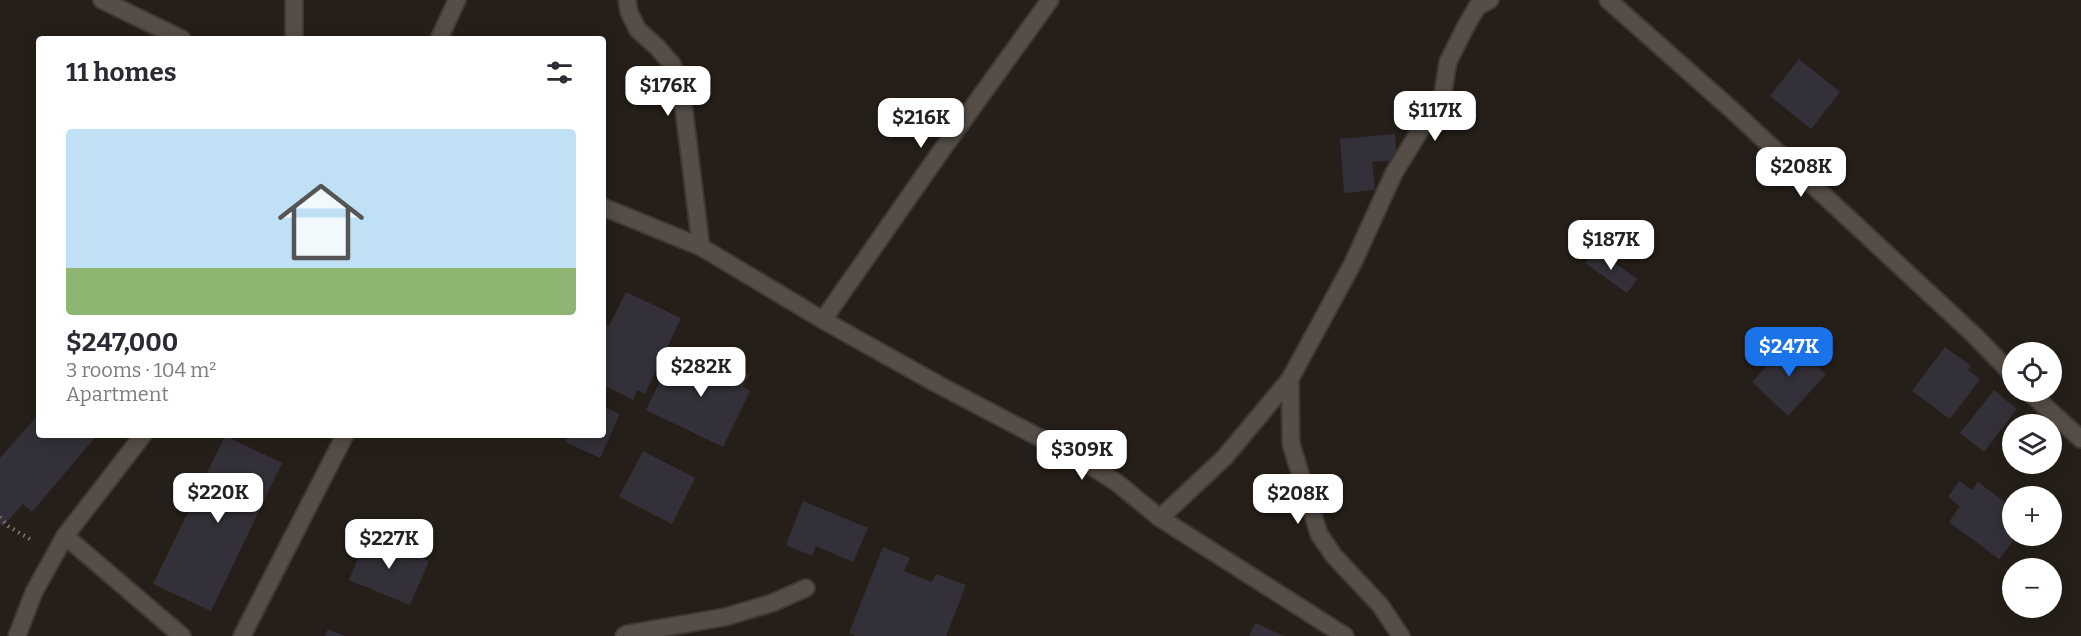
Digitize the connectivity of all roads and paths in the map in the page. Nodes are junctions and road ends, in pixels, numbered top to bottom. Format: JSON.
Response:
{"nodes":[{"id":1,"x":102,"y":0,"type":"edge"},
{"id":2,"x":294,"y":0,"type":"edge"},
{"id":3,"x":457,"y":0,"type":"edge"},
{"id":4,"x":627,"y":0,"type":"edge"},
{"id":5,"x":1050,"y":0,"type":"edge"},
{"id":6,"x":1490,"y":0,"type":"edge"},
{"id":7,"x":1608,"y":0,"type":"edge"},
{"id":8,"x":176,"y":36,"type":"edge"},
{"id":9,"x":294,"y":36,"type":"edge"},
{"id":10,"x":440,"y":36,"type":"edge"},
{"id":11,"x":606,"y":208,"type":"edge"},
{"id":12,"x":701,"y":247,"type":"junction"},
{"id":13,"x":823,"y":320,"type":"junction"},
{"id":14,"x":2002,"y":364,"type":"edge"},
{"id":15,"x":1290,"y":380,"type":"junction"},
{"id":16,"x":2040,"y":402,"type":"edge"},
{"id":17,"x":141,"y":438,"type":"edge"},
{"id":18,"x":343,"y":438,"type":"edge"},
{"id":19,"x":2081,"y":439,"type":"edge"},
{"id":20,"x":0,"y":517,"type":"edge"},
{"id":21,"x":1160,"y":518,"type":"junction"},
{"id":22,"x":64,"y":536,"type":"junction"},
{"id":23,"x":54,"y":555,"type":"junction"},
{"id":24,"x":806,"y":588,"type":"dead end"},
{"id":25,"x":17,"y":636,"type":"edge"},
{"id":26,"x":182,"y":636,"type":"edge"},
{"id":27,"x":242,"y":636,"type":"edge"},
{"id":28,"x":624,"y":636,"type":"edge"},
{"id":29,"x":1345,"y":636,"type":"edge"},
{"id":30,"x":1401,"y":636,"type":"edge"}],
"edges":[{"from":1,"to":8,"type":"street"},
{"from":2,"to":9,"type":"street"},
{"from":3,"to":10,"type":"street"},
{"from":4,"to":12,"type":"street"},
{"from":5,"to":13,"type":"street"},
{"from":6,"to":15,"type":"street"},
{"from":7,"to":14,"type":"street"},
{"from":11,"to":12,"type":"street"},
{"from":12,"to":13,"type":"street"},
{"from":13,"to":21,"type":"street"},
{"from":15,"to":21,"type":"street"},
{"from":15,"to":30,"type":"street"},
{"from":16,"to":19,"type":"street"},
{"from":17,"to":22,"type":"street"},
{"from":18,"to":27,"type":"street"},
{"from":20,"to":23,"type":"path"},
{"from":21,"to":29,"type":"street"},
{"from":22,"to":23,"type":"street"},
{"from":22,"to":26,"type":"street"},
{"from":23,"to":25,"type":"street"},
{"from":24,"to":28,"type":"street"}]}
